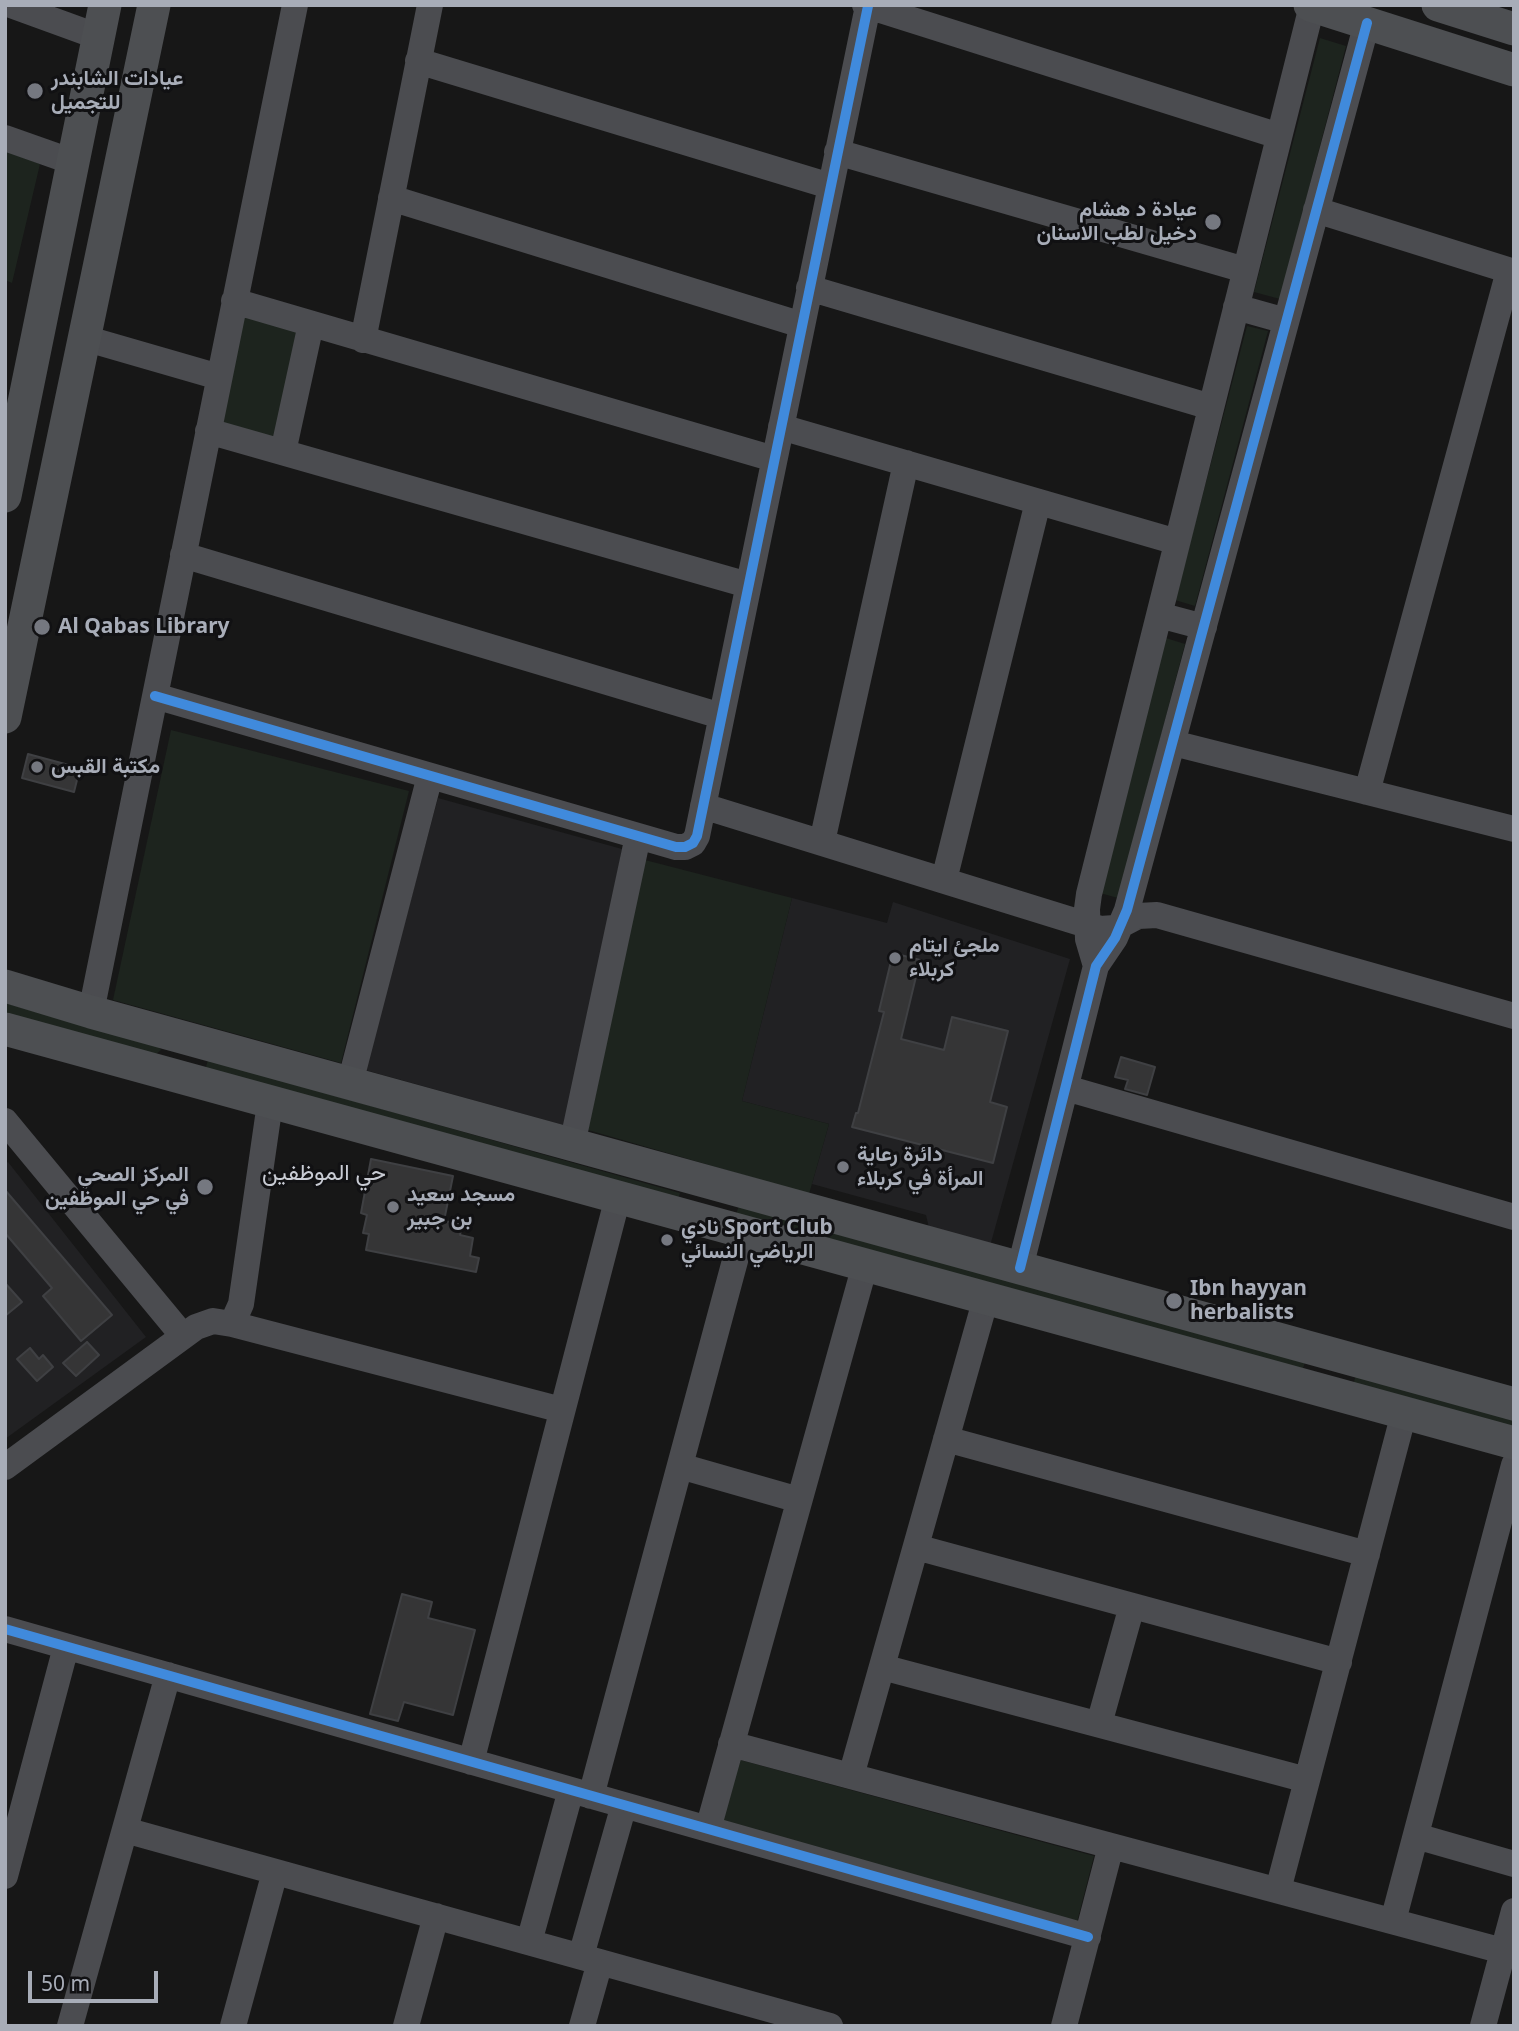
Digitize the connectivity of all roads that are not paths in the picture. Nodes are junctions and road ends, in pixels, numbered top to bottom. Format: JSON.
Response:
{"nodes":[{"id":1,"x":12,"y":5,"type":"edge"},
{"id":2,"x":105,"y":5,"type":"edge"},
{"id":3,"x":154,"y":5,"type":"edge"},
{"id":4,"x":295,"y":5,"type":"edge"},
{"id":5,"x":430,"y":5,"type":"edge"},
{"id":6,"x":1438,"y":5,"type":"edge"},
{"id":7,"x":867,"y":6,"type":"edge"},
{"id":8,"x":1311,"y":6,"type":"edge"},
{"id":9,"x":1367,"y":23,"type":"junction"},
{"id":10,"x":1514,"y":29,"type":"edge"},
{"id":11,"x":99,"y":37,"type":"junction"},
{"id":12,"x":418,"y":61,"type":"junction"},
{"id":13,"x":1514,"y":70,"type":"edge"},
{"id":14,"x":1279,"y":136,"type":"junction"},
{"id":15,"x":5,"y":138,"type":"edge"},
{"id":16,"x":837,"y":152,"type":"junction"},
{"id":17,"x":73,"y":162,"type":"junction"},
{"id":18,"x":830,"y":186,"type":"junction"},
{"id":19,"x":391,"y":198,"type":"junction"},
{"id":20,"x":1316,"y":210,"type":"junction"},
{"id":21,"x":1245,"y":270,"type":"junction"},
{"id":22,"x":1512,"y":271,"type":"edge"},
{"id":23,"x":809,"y":288,"type":"junction"},
{"id":24,"x":234,"y":301,"type":"junction"},
{"id":25,"x":1236,"y":307,"type":"junction"},
{"id":26,"x":1286,"y":321,"type":"junction"},
{"id":27,"x":311,"y":324,"type":"junction"},
{"id":28,"x":802,"y":326,"type":"junction"},
{"id":29,"x":85,"y":338,"type":"junction"},
{"id":30,"x":363,"y":340,"type":"junction"},
{"id":31,"x":219,"y":377,"type":"junction"},
{"id":32,"x":1211,"y":407,"type":"junction"},
{"id":33,"x":781,"y":427,"type":"junction"},
{"id":34,"x":208,"y":431,"type":"junction"},
{"id":35,"x":283,"y":452,"type":"junction"},
{"id":36,"x":774,"y":459,"type":"junction"},
{"id":37,"x":906,"y":463,"type":"junction"},
{"id":38,"x":5,"y":496,"type":"edge"},
{"id":39,"x":1038,"y":502,"type":"junction"},
{"id":40,"x":1177,"y":542,"type":"junction"},
{"id":41,"x":183,"y":555,"type":"junction"},
{"id":42,"x":748,"y":585,"type":"junction"},
{"id":43,"x":1159,"y":615,"type":"junction"},
{"id":44,"x":1204,"y":627,"type":"junction"},
{"id":45,"x":10,"y":674,"type":"edge"},
{"id":46,"x":155,"y":696,"type":"junction"},
{"id":47,"x":721,"y":716,"type":"junction"},
{"id":48,"x":5,"y":717,"type":"edge"},
{"id":49,"x":1172,"y":743,"type":"junction"},
{"id":50,"x":430,"y":776,"type":"junction"},
{"id":51,"x":1367,"y":792,"type":"junction"},
{"id":52,"x":703,"y":806,"type":"junction"},
{"id":53,"x":1514,"y":829,"type":"edge"},
{"id":54,"x":638,"y":835,"type":"junction"},
{"id":55,"x":822,"y":842,"type":"junction"},
{"id":56,"x":944,"y":880,"type":"junction"},
{"id":57,"x":1122,"y":924,"type":"junction"},
{"id":58,"x":1087,"y":925,"type":"junction"},
{"id":59,"x":1096,"y":966,"type":"junction"},
{"id":60,"x":5,"y":986,"type":"edge"},
{"id":61,"x":91,"y":1012,"type":"junction"},
{"id":62,"x":1514,"y":1016,"type":"edge"},
{"id":63,"x":5,"y":1029,"type":"edge"},
{"id":64,"x":163,"y":1032,"type":"junction"},
{"id":65,"x":203,"y":1042,"type":"junction"},
{"id":66,"x":153,"y":1069,"type":"junction"},
{"id":67,"x":193,"y":1080,"type":"junction"},
{"id":68,"x":350,"y":1083,"type":"junction"},
{"id":69,"x":1066,"y":1088,"type":"junction"},
{"id":70,"x":270,"y":1103,"type":"junction"},
{"id":71,"x":5,"y":1121,"type":"edge"},
{"id":72,"x":572,"y":1145,"type":"junction"},
{"id":73,"x":697,"y":1179,"type":"junction"},
{"id":74,"x":737,"y":1190,"type":"junction"},
{"id":75,"x":618,"y":1197,"type":"junction"},
{"id":76,"x":684,"y":1214,"type":"junction"},
{"id":77,"x":1514,"y":1217,"type":"edge"},
{"id":78,"x":737,"y":1229,"type":"junction"},
{"id":79,"x":865,"y":1265,"type":"junction"},
{"id":80,"x":1020,"y":1268,"type":"junction"},
{"id":81,"x":986,"y":1298,"type":"junction"},
{"id":82,"x":232,"y":1324,"type":"junction"},
{"id":83,"x":183,"y":1336,"type":"junction"},
{"id":84,"x":1313,"y":1349,"type":"junction"},
{"id":85,"x":1357,"y":1361,"type":"junction"},
{"id":86,"x":1303,"y":1385,"type":"junction"},
{"id":87,"x":1346,"y":1397,"type":"junction"},
{"id":88,"x":1514,"y":1404,"type":"edge"},
{"id":89,"x":562,"y":1410,"type":"junction"},
{"id":90,"x":1404,"y":1413,"type":"junction"},
{"id":91,"x":947,"y":1438,"type":"junction"},
{"id":92,"x":1514,"y":1443,"type":"edge"},
{"id":93,"x":1514,"y":1465,"type":"edge"},
{"id":94,"x":680,"y":1466,"type":"junction"},
{"id":95,"x":5,"y":1468,"type":"edge"},
{"id":96,"x":799,"y":1500,"type":"junction"},
{"id":97,"x":916,"y":1547,"type":"junction"},
{"id":98,"x":1367,"y":1554,"type":"junction"},
{"id":99,"x":1132,"y":1606,"type":"junction"},
{"id":100,"x":5,"y":1629,"type":"edge"},
{"id":101,"x":66,"y":1647,"type":"junction"},
{"id":102,"x":1339,"y":1662,"type":"junction"},
{"id":103,"x":882,"y":1667,"type":"junction"},
{"id":104,"x":168,"y":1675,"type":"junction"},
{"id":105,"x":1099,"y":1724,"type":"junction"},
{"id":106,"x":731,"y":1744,"type":"junction"},
{"id":107,"x":471,"y":1762,"type":"junction"},
{"id":108,"x":851,"y":1776,"type":"junction"},
{"id":109,"x":1307,"y":1780,"type":"junction"},
{"id":110,"x":581,"y":1793,"type":"junction"},
{"id":111,"x":624,"y":1805,"type":"junction"},
{"id":112,"x":708,"y":1829,"type":"junction"},
{"id":113,"x":125,"y":1830,"type":"junction"},
{"id":114,"x":1416,"y":1836,"type":"junction"},
{"id":115,"x":1111,"y":1846,"type":"junction"},
{"id":116,"x":1514,"y":1864,"type":"edge"},
{"id":117,"x":275,"y":1872,"type":"junction"},
{"id":118,"x":5,"y":1876,"type":"edge"},
{"id":119,"x":1278,"y":1890,"type":"junction"},
{"id":120,"x":1514,"y":1911,"type":"edge"},
{"id":121,"x":436,"y":1916,"type":"junction"},
{"id":122,"x":1393,"y":1921,"type":"junction"},
{"id":123,"x":1087,"y":1937,"type":"junction"},
{"id":124,"x":529,"y":1942,"type":"junction"},
{"id":125,"x":1503,"y":1951,"type":"junction"},
{"id":126,"x":591,"y":1959,"type":"junction"},
{"id":127,"x":757,"y":2016,"type":"edge"},
{"id":128,"x":70,"y":2026,"type":"edge"},
{"id":129,"x":233,"y":2026,"type":"edge"},
{"id":130,"x":406,"y":2026,"type":"edge"},
{"id":131,"x":582,"y":2026,"type":"edge"},
{"id":132,"x":830,"y":2026,"type":"edge"},
{"id":133,"x":1064,"y":2026,"type":"edge"},
{"id":134,"x":1483,"y":2026,"type":"edge"}],
"edges":[{"from":1,"to":11,"type":"street"},
{"from":2,"to":11,"type":"main road"},
{"from":3,"to":29,"type":"main road"},
{"from":4,"to":24,"type":"street"},
{"from":5,"to":12,"type":"street"},
{"from":6,"to":10,"type":"main road"},
{"from":7,"to":14,"type":"street"},
{"from":7,"to":16,"type":"street"},
{"from":8,"to":9,"type":"main road"},
{"from":8,"to":14,"type":"street"},
{"from":9,"to":13,"type":"main road"},
{"from":9,"to":20,"type":"street"},
{"from":11,"to":17,"type":"main road"},
{"from":12,"to":18,"type":"street"},
{"from":12,"to":19,"type":"street"},
{"from":14,"to":21,"type":"street"},
{"from":15,"to":17,"type":"street"},
{"from":16,"to":18,"type":"street"},
{"from":16,"to":21,"type":"street"},
{"from":17,"to":38,"type":"main road"},
{"from":18,"to":23,"type":"street"},
{"from":19,"to":28,"type":"street"},
{"from":19,"to":30,"type":"street"},
{"from":20,"to":22,"type":"street"},
{"from":20,"to":26,"type":"street"},
{"from":21,"to":25,"type":"street"},
{"from":22,"to":51,"type":"street"},
{"from":23,"to":28,"type":"street"},
{"from":23,"to":32,"type":"street"},
{"from":24,"to":27,"type":"street"},
{"from":24,"to":31,"type":"street"},
{"from":25,"to":26,"type":"street"},
{"from":25,"to":32,"type":"street"},
{"from":26,"to":44,"type":"street"},
{"from":27,"to":30,"type":"street"},
{"from":27,"to":35,"type":"street"},
{"from":28,"to":33,"type":"street"},
{"from":29,"to":31,"type":"street"},
{"from":29,"to":45,"type":"main road"},
{"from":30,"to":36,"type":"street"},
{"from":31,"to":34,"type":"street"},
{"from":32,"to":40,"type":"street"},
{"from":33,"to":36,"type":"street"},
{"from":33,"to":37,"type":"street"},
{"from":34,"to":35,"type":"street"},
{"from":34,"to":41,"type":"street"},
{"from":35,"to":42,"type":"street"},
{"from":36,"to":42,"type":"street"},
{"from":37,"to":39,"type":"street"},
{"from":37,"to":55,"type":"street"},
{"from":39,"to":40,"type":"street"},
{"from":39,"to":56,"type":"street"},
{"from":40,"to":43,"type":"street"},
{"from":41,"to":46,"type":"street"},
{"from":41,"to":47,"type":"street"},
{"from":42,"to":47,"type":"street"},
{"from":43,"to":44,"type":"street"},
{"from":43,"to":58,"type":"street"},
{"from":44,"to":49,"type":"street"},
{"from":45,"to":48,"type":"main road"},
{"from":46,"to":50,"type":"street"},
{"from":46,"to":61,"type":"street"},
{"from":47,"to":52,"type":"street"},
{"from":49,"to":51,"type":"street"},
{"from":49,"to":57,"type":"street"},
{"from":50,"to":54,"type":"street"},
{"from":50,"to":68,"type":"street"},
{"from":51,"to":53,"type":"street"},
{"from":52,"to":54,"type":"street"},
{"from":52,"to":55,"type":"street"},
{"from":54,"to":72,"type":"street"},
{"from":55,"to":56,"type":"street"},
{"from":56,"to":58,"type":"street"},
{"from":57,"to":58,"type":"street"},
{"from":57,"to":59,"type":"street"},
{"from":57,"to":62,"type":"street"},
{"from":58,"to":59,"type":"street"},
{"from":59,"to":69,"type":"street"},
{"from":60,"to":61,"type":"main road"},
{"from":61,"to":64,"type":"main road"},
{"from":63,"to":66,"type":"main road"},
{"from":64,"to":65,"type":"main road"},
{"from":64,"to":66,"type":"main road"},
{"from":65,"to":67,"type":"main road"},
{"from":65,"to":68,"type":"main road"},
{"from":66,"to":67,"type":"main road"},
{"from":67,"to":70,"type":"main road"},
{"from":68,"to":72,"type":"main road"},
{"from":69,"to":77,"type":"street"},
{"from":69,"to":80,"type":"street"},
{"from":70,"to":75,"type":"main road"},
{"from":70,"to":82,"type":"street"},
{"from":71,"to":83,"type":"street"},
{"from":72,"to":73,"type":"main road"},
{"from":73,"to":74,"type":"main road"},
{"from":73,"to":76,"type":"main road"},
{"from":74,"to":78,"type":"main road"},
{"from":74,"to":80,"type":"main road"},
{"from":75,"to":76,"type":"main road"},
{"from":75,"to":89,"type":"street"},
{"from":76,"to":78,"type":"main road"},
{"from":78,"to":79,"type":"main road"},
{"from":78,"to":94,"type":"street"},
{"from":79,"to":81,"type":"main road"},
{"from":79,"to":96,"type":"street"},
{"from":80,"to":84,"type":"main road"},
{"from":81,"to":86,"type":"main road"},
{"from":81,"to":91,"type":"street"},
{"from":82,"to":83,"type":"street"},
{"from":82,"to":89,"type":"street"},
{"from":83,"to":95,"type":"street"},
{"from":84,"to":85,"type":"main road"},
{"from":84,"to":86,"type":"main road"},
{"from":85,"to":87,"type":"main road"},
{"from":85,"to":88,"type":"main road"},
{"from":86,"to":87,"type":"main road"},
{"from":87,"to":90,"type":"main road"},
{"from":89,"to":107,"type":"street"},
{"from":90,"to":92,"type":"main road"},
{"from":90,"to":98,"type":"street"},
{"from":91,"to":97,"type":"street"},
{"from":91,"to":98,"type":"street"},
{"from":93,"to":114,"type":"street"},
{"from":94,"to":96,"type":"street"},
{"from":94,"to":110,"type":"street"},
{"from":96,"to":106,"type":"street"},
{"from":97,"to":99,"type":"street"},
{"from":97,"to":103,"type":"street"},
{"from":98,"to":102,"type":"street"},
{"from":99,"to":102,"type":"street"},
{"from":99,"to":105,"type":"street"},
{"from":100,"to":101,"type":"street"},
{"from":101,"to":104,"type":"street"},
{"from":101,"to":118,"type":"street"},
{"from":102,"to":109,"type":"street"},
{"from":103,"to":105,"type":"street"},
{"from":103,"to":108,"type":"street"},
{"from":104,"to":107,"type":"street"},
{"from":104,"to":113,"type":"street"},
{"from":105,"to":109,"type":"street"},
{"from":106,"to":108,"type":"street"},
{"from":106,"to":112,"type":"street"},
{"from":107,"to":110,"type":"street"},
{"from":108,"to":115,"type":"street"},
{"from":109,"to":119,"type":"street"},
{"from":110,"to":111,"type":"street"},
{"from":110,"to":124,"type":"street"},
{"from":111,"to":112,"type":"street"},
{"from":111,"to":126,"type":"street"},
{"from":112,"to":123,"type":"street"},
{"from":113,"to":117,"type":"street"},
{"from":113,"to":128,"type":"street"},
{"from":114,"to":116,"type":"street"},
{"from":114,"to":122,"type":"street"},
{"from":115,"to":119,"type":"street"},
{"from":115,"to":123,"type":"street"},
{"from":117,"to":121,"type":"street"},
{"from":117,"to":129,"type":"street"},
{"from":119,"to":122,"type":"street"},
{"from":120,"to":125,"type":"street"},
{"from":121,"to":124,"type":"street"},
{"from":121,"to":130,"type":"street"},
{"from":122,"to":125,"type":"street"},
{"from":123,"to":133,"type":"street"},
{"from":124,"to":126,"type":"street"},
{"from":125,"to":134,"type":"street"},
{"from":126,"to":127,"type":"street"},
{"from":126,"to":131,"type":"street"},
{"from":127,"to":132,"type":"street"}]}
